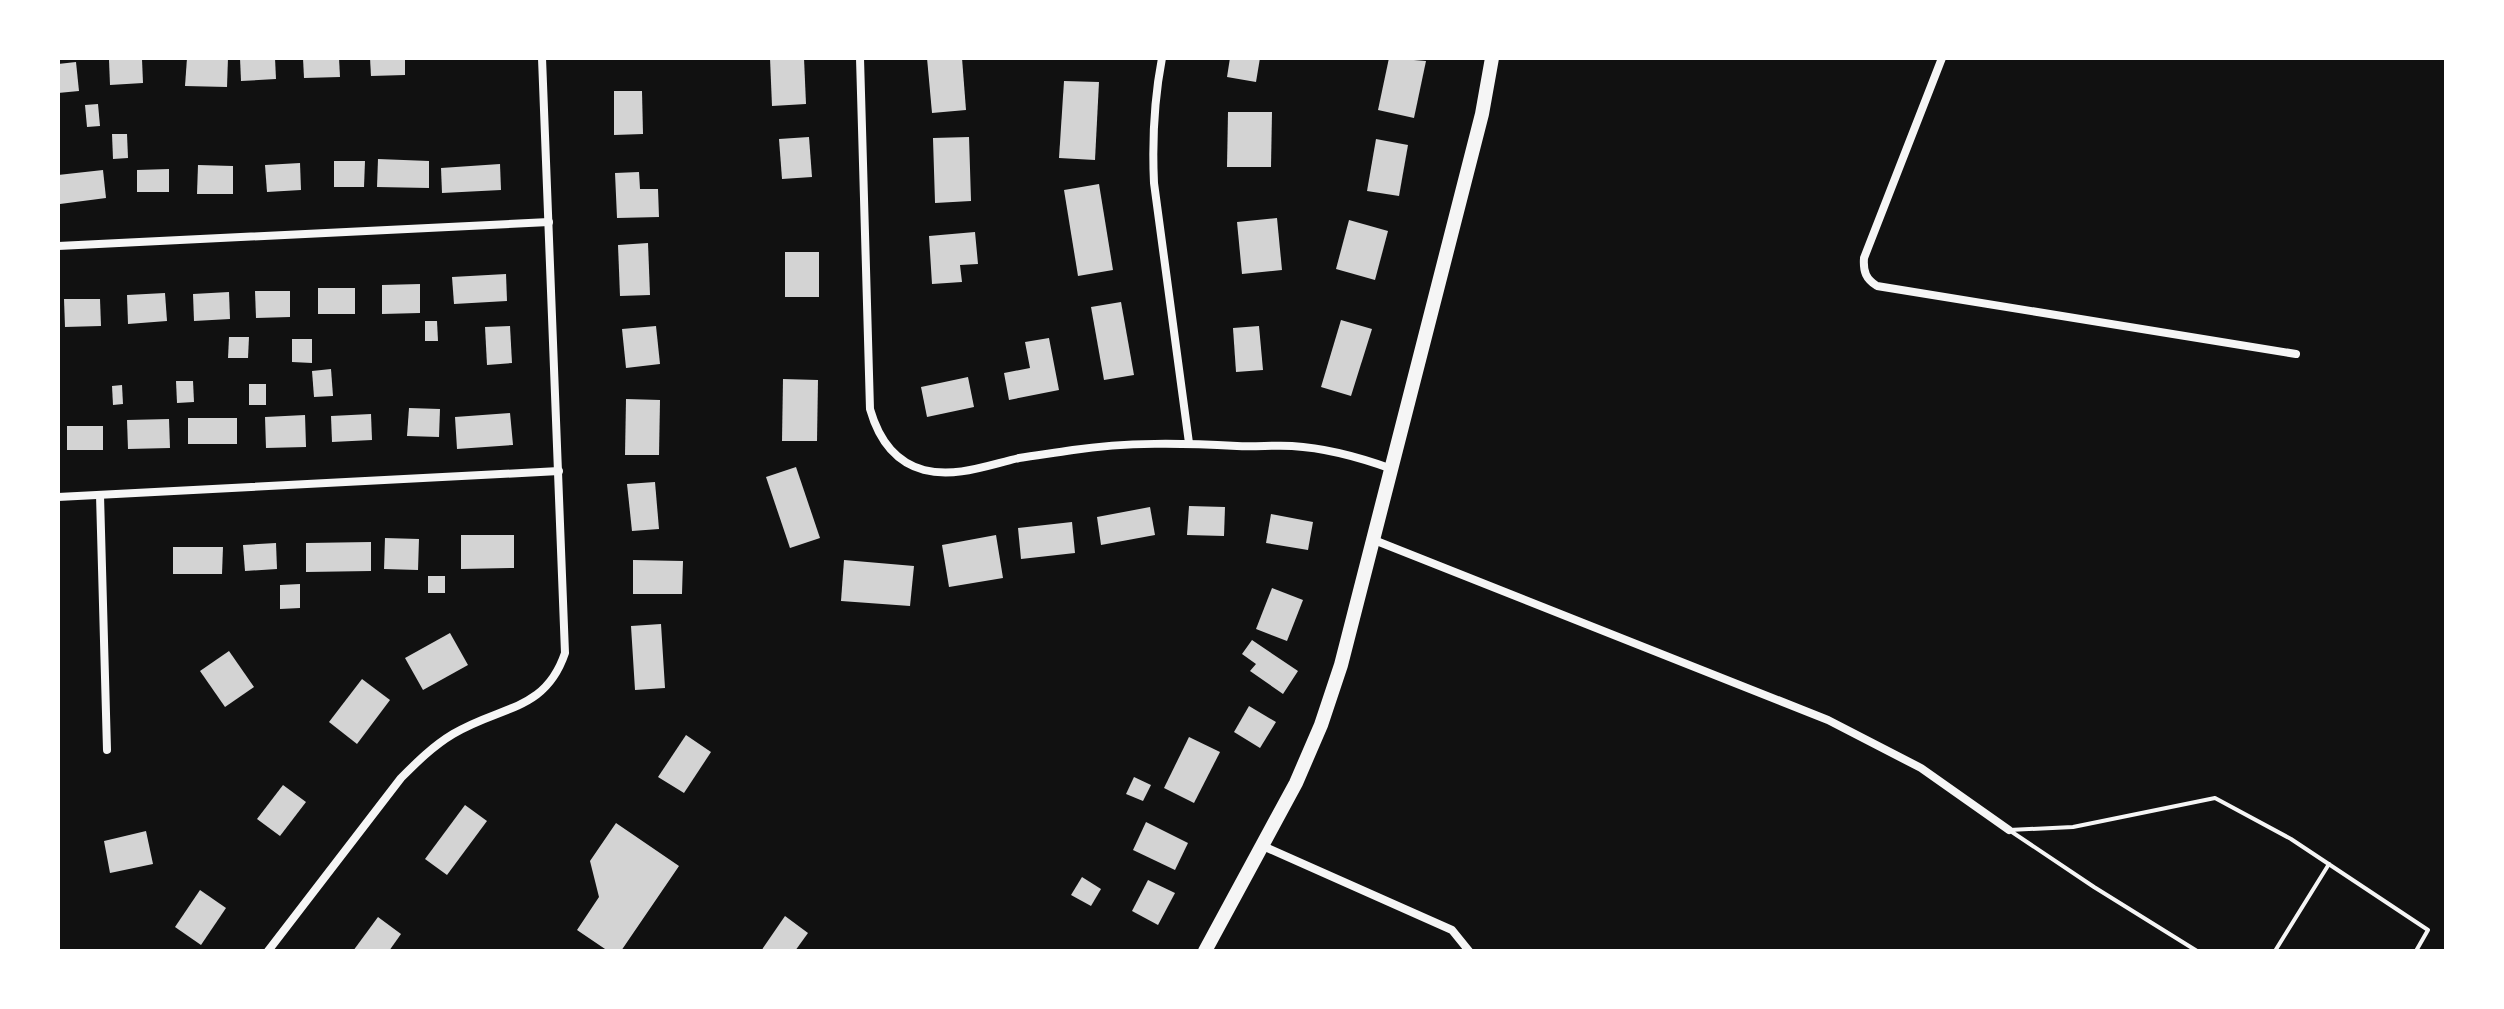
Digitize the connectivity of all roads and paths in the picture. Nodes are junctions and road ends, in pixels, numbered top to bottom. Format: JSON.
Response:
{"nodes":[{"id":1,"x":542,"y":58,"type":"edge"},
{"id":2,"x":860,"y":58,"type":"edge"},
{"id":3,"x":1162,"y":58,"type":"edge"},
{"id":4,"x":1492,"y":58,"type":"edge"},
{"id":5,"x":1942,"y":58,"type":"edge"},
{"id":6,"x":549,"y":222,"type":"junction"},
{"id":7,"x":58,"y":246,"type":"edge"},
{"id":8,"x":2296,"y":354,"type":"dead end"},
{"id":9,"x":1189,"y":443,"type":"junction"},
{"id":10,"x":1393,"y":469,"type":"junction"},
{"id":11,"x":559,"y":471,"type":"junction"},
{"id":12,"x":100,"y":495,"type":"junction"},
{"id":13,"x":58,"y":497,"type":"edge"},
{"id":14,"x":1374,"y":540,"type":"junction"},
{"id":15,"x":107,"y":750,"type":"dead end"},
{"id":16,"x":2009,"y":830,"type":"junction"},
{"id":17,"x":1263,"y":846,"type":"junction"},
{"id":18,"x":2329,"y":864,"type":"junction"},
{"id":19,"x":268,"y":951,"type":"edge"},
{"id":20,"x":1205,"y":951,"type":"edge"},
{"id":21,"x":1469,"y":951,"type":"edge"},
{"id":22,"x":2197,"y":951,"type":"edge"},
{"id":23,"x":2275,"y":951,"type":"edge"},
{"id":24,"x":2416,"y":951,"type":"edge"}],
"edges":[{"from":1,"to":6,"type":"street"},
{"from":2,"to":9,"type":"street"},
{"from":3,"to":9,"type":"street"},
{"from":4,"to":10,"type":"main road"},
{"from":5,"to":8,"type":"street"},
{"from":6,"to":7,"type":"street"},
{"from":6,"to":11,"type":"street"},
{"from":9,"to":10,"type":"street"},
{"from":10,"to":14,"type":"main road"},
{"from":11,"to":12,"type":"street"},
{"from":11,"to":19,"type":"street"},
{"from":12,"to":13,"type":"street"},
{"from":12,"to":15,"type":"street"},
{"from":14,"to":16,"type":"street"},
{"from":14,"to":17,"type":"main road"},
{"from":16,"to":18,"type":"lane"},
{"from":16,"to":22,"type":"lane"},
{"from":17,"to":20,"type":"main road"},
{"from":17,"to":21,"type":"street"},
{"from":18,"to":23,"type":"lane"},
{"from":18,"to":24,"type":"lane"}]}
